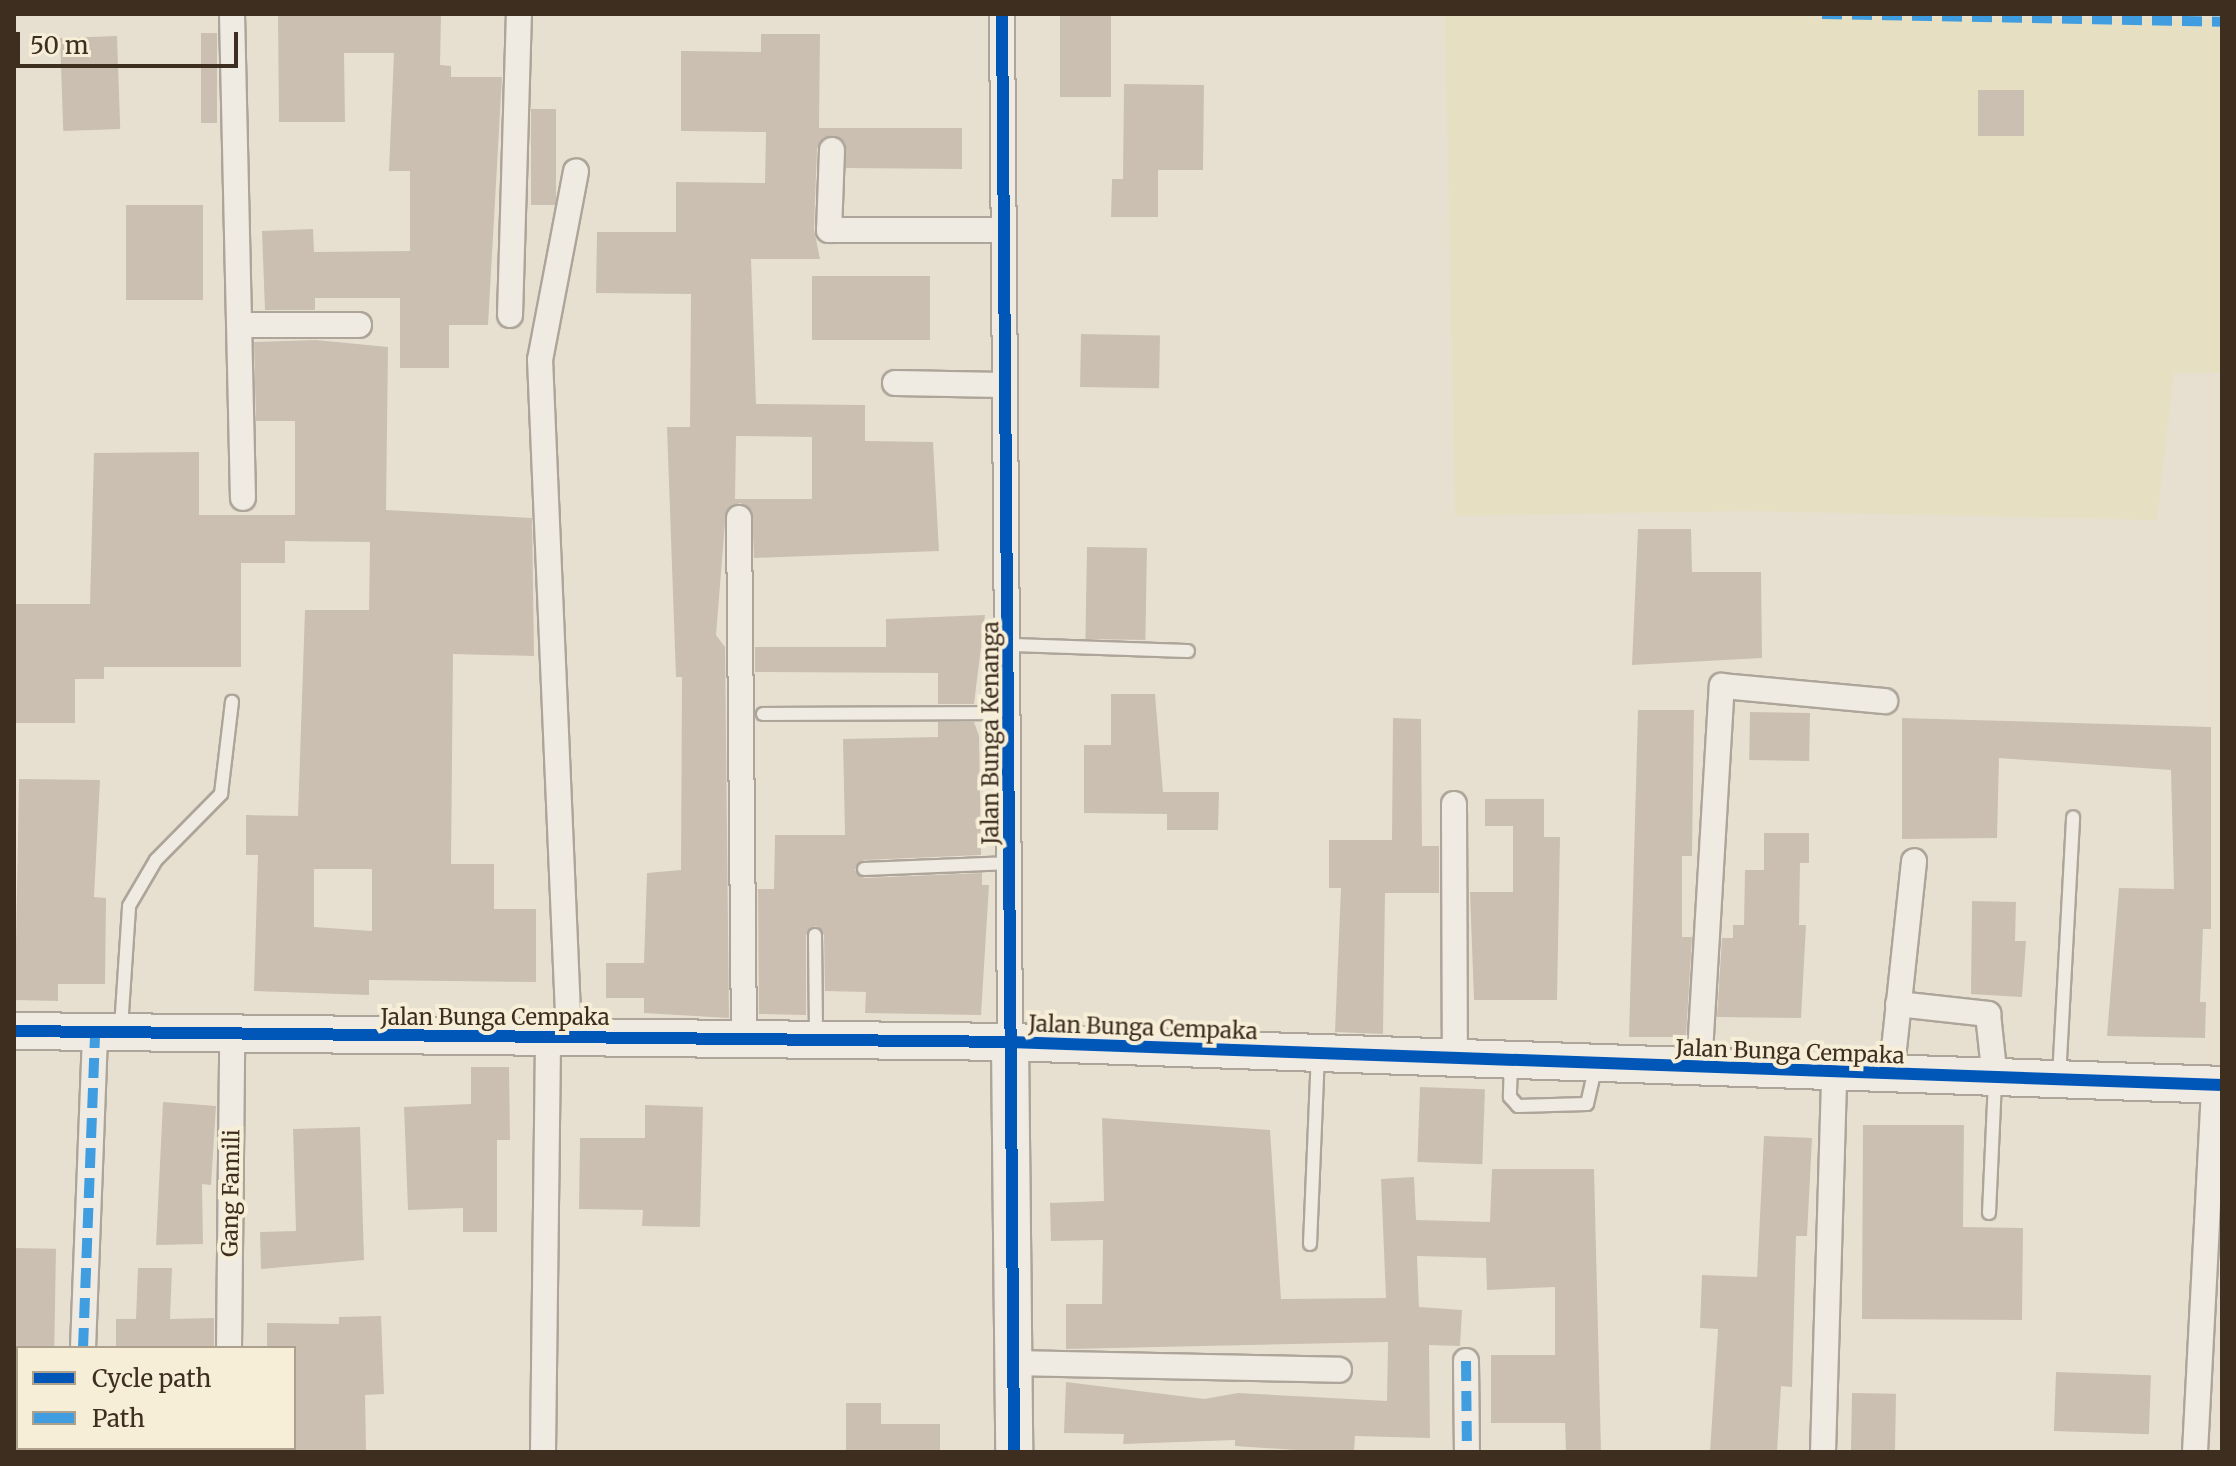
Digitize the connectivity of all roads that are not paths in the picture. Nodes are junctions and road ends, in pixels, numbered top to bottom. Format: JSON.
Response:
{"nodes":[{"id":1,"x":232,"y":14,"type":"edge"},
{"id":2,"x":519,"y":14,"type":"edge"},
{"id":3,"x":1002,"y":14,"type":"edge"},
{"id":4,"x":832,"y":150,"type":"dead end"},
{"id":5,"x":576,"y":171,"type":"dead end"},
{"id":6,"x":1000,"y":230,"type":"junction"},
{"id":7,"x":510,"y":315,"type":"dead end"},
{"id":8,"x":239,"y":325,"type":"junction"},
{"id":9,"x":359,"y":325,"type":"dead end"},
{"id":10,"x":895,"y":383,"type":"dead end"},
{"id":11,"x":1004,"y":385,"type":"junction"},
{"id":12,"x":243,"y":498,"type":"dead end"},
{"id":13,"x":739,"y":518,"type":"dead end"},
{"id":14,"x":1012,"y":645,"type":"junction"},
{"id":15,"x":1188,"y":651,"type":"dead end"},
{"id":16,"x":1885,"y":701,"type":"dead end"},
{"id":17,"x":232,"y":702,"type":"dead end"},
{"id":18,"x":1012,"y":713,"type":"junction"},
{"id":19,"x":763,"y":714,"type":"dead end"},
{"id":20,"x":1454,"y":804,"type":"dead end"},
{"id":21,"x":2073,"y":817,"type":"dead end"},
{"id":22,"x":1914,"y":861,"type":"dead end"},
{"id":23,"x":1011,"y":863,"type":"junction"},
{"id":24,"x":864,"y":869,"type":"dead end"},
{"id":25,"x":815,"y":935,"type":"dead end"},
{"id":26,"x":1898,"y":1004,"type":"junction"},
{"id":27,"x":14,"y":1031,"type":"edge"},
{"id":28,"x":108,"y":1035,"type":"junction"},
{"id":29,"x":558,"y":1037,"type":"junction"},
{"id":30,"x":232,"y":1038,"type":"junction"},
{"id":31,"x":1010,"y":1042,"type":"junction"},
{"id":32,"x":744,"y":1043,"type":"junction"},
{"id":33,"x":817,"y":1044,"type":"junction"},
{"id":34,"x":1318,"y":1055,"type":"junction"},
{"id":35,"x":1455,"y":1063,"type":"junction"},
{"id":36,"x":1699,"y":1069,"type":"junction"},
{"id":37,"x":1834,"y":1076,"type":"junction"},
{"id":38,"x":1891,"y":1077,"type":"junction"},
{"id":39,"x":1995,"y":1079,"type":"junction"},
{"id":40,"x":2058,"y":1080,"type":"junction"},
{"id":41,"x":2218,"y":1085,"type":"edge"},
{"id":42,"x":1989,"y":1213,"type":"dead end"},
{"id":43,"x":1310,"y":1244,"type":"dead end"},
{"id":44,"x":83,"y":1346,"type":"edge"},
{"id":45,"x":229,"y":1346,"type":"edge"},
{"id":46,"x":1466,"y":1361,"type":"dead end"},
{"id":47,"x":1013,"y":1363,"type":"junction"},
{"id":48,"x":1339,"y":1370,"type":"dead end"},
{"id":49,"x":543,"y":1452,"type":"edge"},
{"id":50,"x":1014,"y":1452,"type":"edge"},
{"id":51,"x":1467,"y":1452,"type":"edge"},
{"id":52,"x":1823,"y":1452,"type":"edge"},
{"id":53,"x":2195,"y":1452,"type":"edge"}],
"edges":[{"from":1,"to":8,"type":"street"},
{"from":2,"to":7,"type":"street"},
{"from":3,"to":6,"type":"street","name":"Jalan Bunga Kenanga"},
{"from":4,"to":6,"type":"street"},
{"from":5,"to":29,"type":"street"},
{"from":6,"to":11,"type":"street","name":"Jalan Bunga Kenanga"},
{"from":8,"to":9,"type":"street"},
{"from":8,"to":12,"type":"street"},
{"from":10,"to":11,"type":"street"},
{"from":11,"to":14,"type":"street","name":"Jalan Bunga Kenanga"},
{"from":13,"to":32,"type":"street"},
{"from":14,"to":15,"type":"lane"},
{"from":14,"to":18,"type":"street","name":"Jalan Bunga Kenanga"},
{"from":16,"to":36,"type":"street"},
{"from":17,"to":28,"type":"lane"},
{"from":18,"to":19,"type":"lane"},
{"from":18,"to":23,"type":"street","name":"Jalan Bunga Kenanga"},
{"from":20,"to":35,"type":"street"},
{"from":21,"to":40,"type":"lane"},
{"from":22,"to":26,"type":"street"},
{"from":23,"to":24,"type":"lane"},
{"from":23,"to":31,"type":"street","name":"Jalan Bunga Kenanga"},
{"from":25,"to":33,"type":"lane"},
{"from":26,"to":38,"type":"street"},
{"from":26,"to":39,"type":"street"},
{"from":27,"to":28,"type":"street","name":"Jalan Bunga Cempaka"},
{"from":28,"to":30,"type":"street","name":"Jalan Bunga Cempaka"},
{"from":28,"to":44,"type":"street"},
{"from":29,"to":30,"type":"street","name":"Jalan Bunga Cempaka"},
{"from":29,"to":32,"type":"street","name":"Jalan Bunga Cempaka"},
{"from":29,"to":49,"type":"street"},
{"from":30,"to":45,"type":"street","name":"Gang Famili"},
{"from":31,"to":33,"type":"street","name":"Jalan Bunga Cempaka"},
{"from":31,"to":34,"type":"street","name":"Jalan Bunga Cempaka"},
{"from":31,"to":47,"type":"street","name":"Jalan Bunga Kenanga"},
{"from":32,"to":33,"type":"street","name":"Jalan Bunga Cempaka"},
{"from":34,"to":35,"type":"street","name":"Jalan Bunga Cempaka"},
{"from":34,"to":43,"type":"lane"},
{"from":35,"to":36,"type":"street","name":"Jalan Bunga Cempaka"},
{"from":36,"to":37,"type":"street","name":"Jalan Bunga Cempaka"},
{"from":37,"to":38,"type":"street","name":"Jalan Bunga Cempaka"},
{"from":37,"to":52,"type":"street"},
{"from":38,"to":39,"type":"street","name":"Jalan Bunga Cempaka"},
{"from":39,"to":40,"type":"street","name":"Jalan Bunga Cempaka"},
{"from":39,"to":42,"type":"lane"},
{"from":40,"to":41,"type":"street","name":"Jalan Bunga Cempaka"},
{"from":41,"to":53,"type":"street"},
{"from":46,"to":51,"type":"street"},
{"from":47,"to":48,"type":"street"},
{"from":47,"to":50,"type":"street","name":"Jalan Bunga Kenanga"}]}
